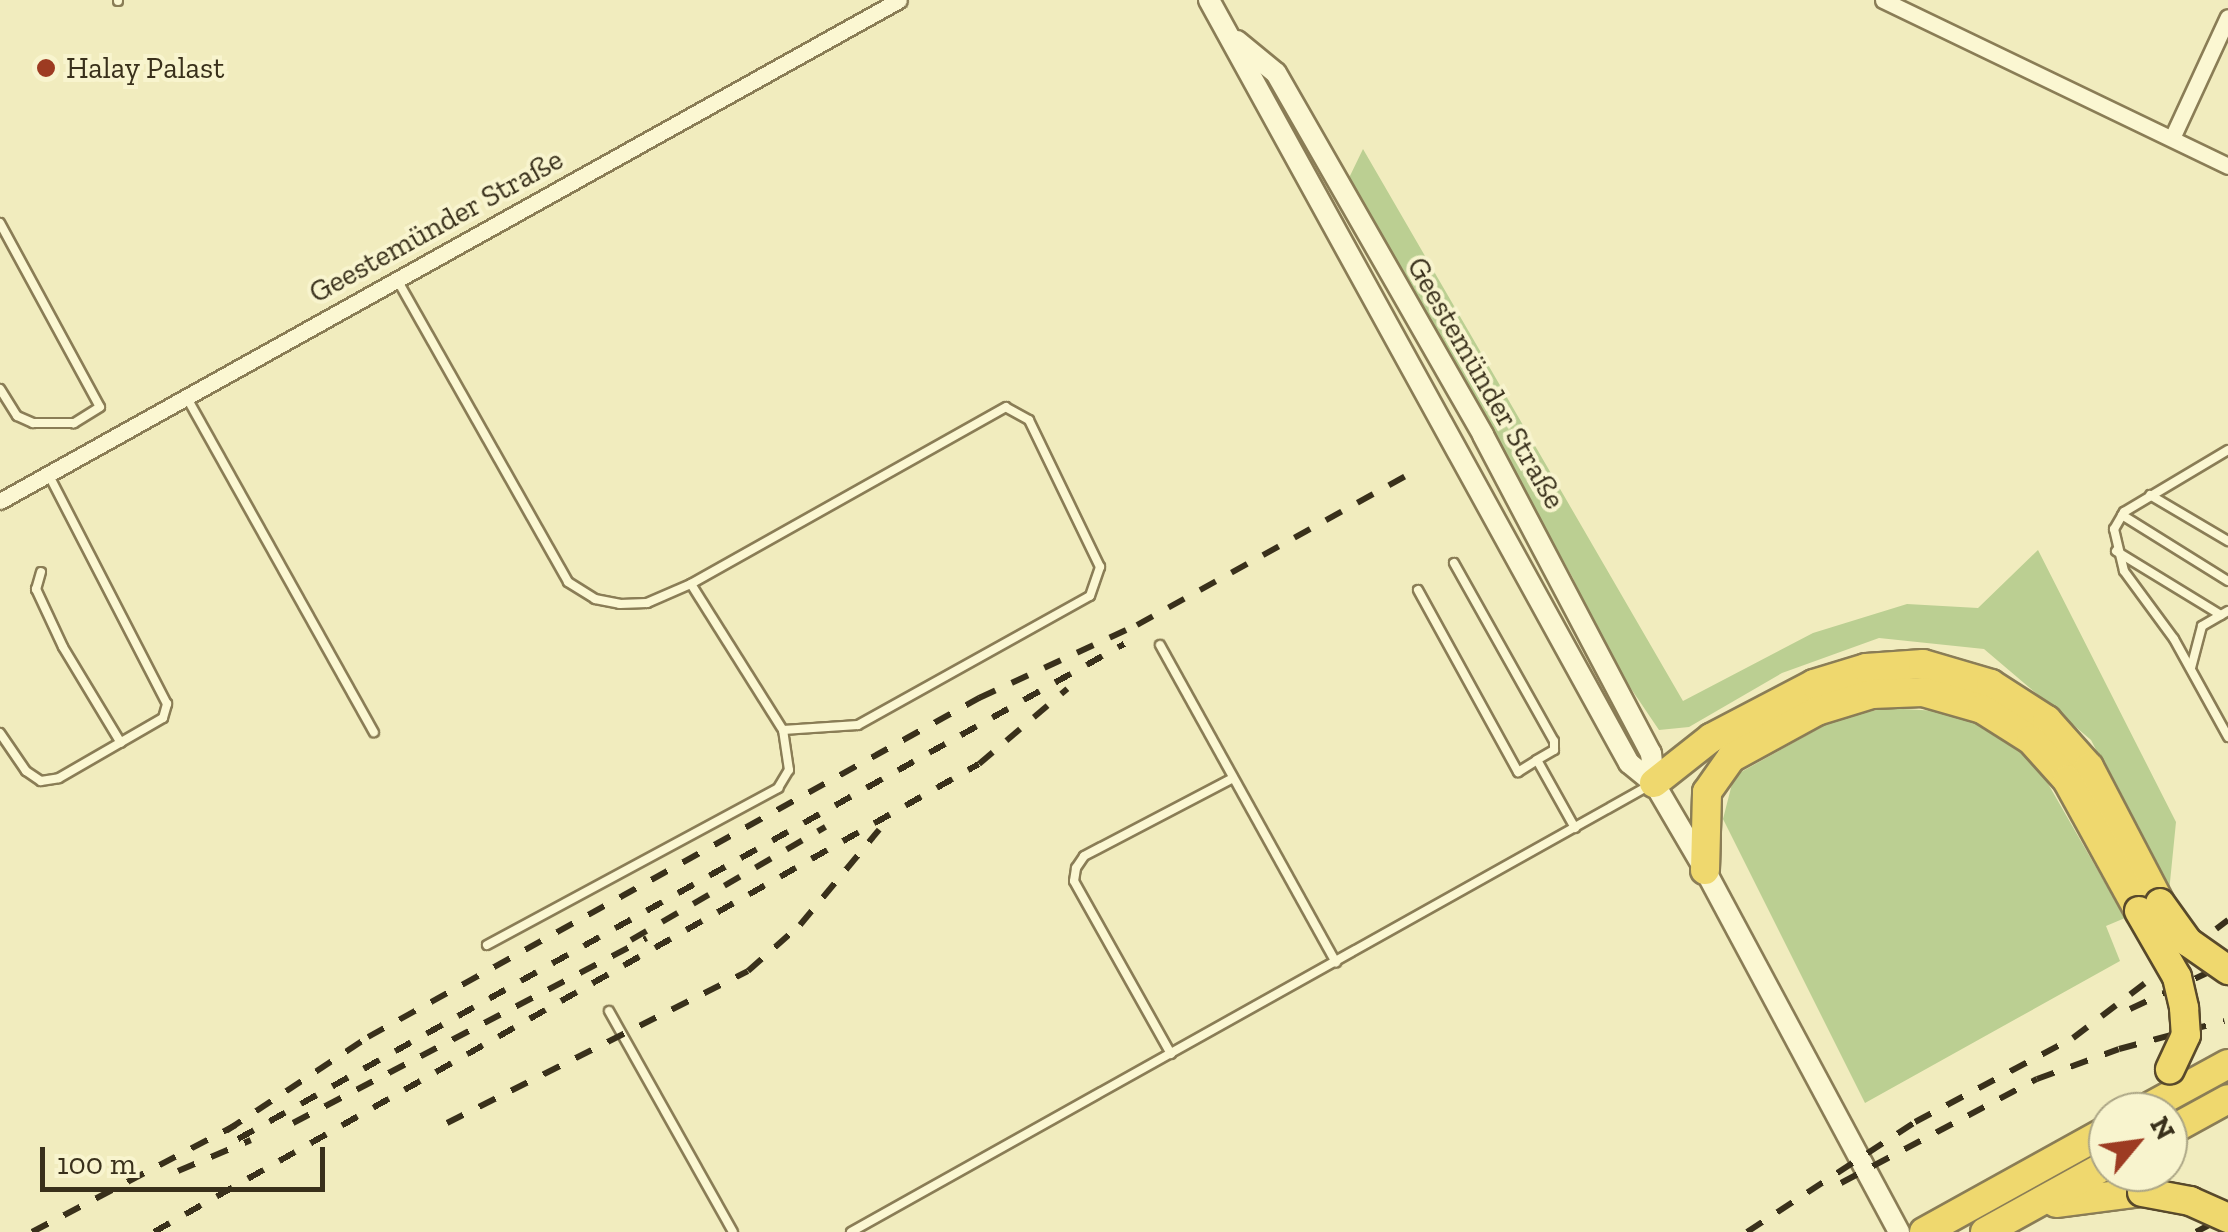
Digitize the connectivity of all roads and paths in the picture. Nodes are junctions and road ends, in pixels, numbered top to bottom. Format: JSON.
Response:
{"nodes":[{"id":1,"x":899,"y":0,"type":"edge"},
{"id":2,"x":1210,"y":0,"type":"edge"},
{"id":3,"x":1883,"y":0,"type":"edge"},
{"id":4,"x":2228,"y":17,"type":"edge"},
{"id":5,"x":1228,"y":35,"type":"junction"},
{"id":6,"x":2172,"y":138,"type":"junction"},
{"id":7,"x":2228,"y":166,"type":"edge"},
{"id":8,"x":0,"y":223,"type":"edge"},
{"id":9,"x":399,"y":283,"type":"junction"},
{"id":10,"x":0,"y":389,"type":"edge"},
{"id":11,"x":187,"y":398,"type":"junction"},
{"id":12,"x":2228,"y":450,"type":"edge"},
{"id":13,"x":50,"y":475,"type":"junction"},
{"id":14,"x":2150,"y":495,"type":"junction"},
{"id":15,"x":0,"y":501,"type":"edge"},
{"id":16,"x":2122,"y":516,"type":"junction"},
{"id":17,"x":2228,"y":541,"type":"edge"},
{"id":18,"x":2116,"y":552,"type":"junction"},
{"id":19,"x":1454,"y":563,"type":"dead end"},
{"id":20,"x":41,"y":572,"type":"dead end"},
{"id":21,"x":2228,"y":581,"type":"edge"},
{"id":22,"x":692,"y":584,"type":"junction"},
{"id":23,"x":1418,"y":590,"type":"dead end"},
{"id":24,"x":2224,"y":613,"type":"edge"},
{"id":25,"x":1160,"y":645,"type":"dead end"},
{"id":26,"x":2191,"y":672,"type":"junction"},
{"id":27,"x":783,"y":730,"type":"junction"},
{"id":28,"x":374,"y":732,"type":"dead end"},
{"id":29,"x":0,"y":734,"type":"edge"},
{"id":30,"x":2228,"y":737,"type":"edge"},
{"id":31,"x":121,"y":743,"type":"junction"},
{"id":32,"x":1731,"y":758,"type":"junction"},
{"id":33,"x":1537,"y":760,"type":"junction"},
{"id":34,"x":1233,"y":778,"type":"junction"},
{"id":35,"x":1654,"y":782,"type":"junction"},
{"id":36,"x":1575,"y":828,"type":"junction"},
{"id":37,"x":1705,"y":870,"type":"junction"},
{"id":38,"x":2150,"y":907,"type":"junction"},
{"id":39,"x":487,"y":945,"type":"dead end"},
{"id":40,"x":1336,"y":963,"type":"junction"},
{"id":41,"x":2228,"y":970,"type":"edge"},
{"id":42,"x":609,"y":1011,"type":"dead end"},
{"id":43,"x":1171,"y":1054,"type":"junction"},
{"id":44,"x":2228,"y":1064,"type":"edge"},
{"id":45,"x":2142,"y":1092,"type":"edge"},
{"id":46,"x":2177,"y":1092,"type":"edge"},
{"id":47,"x":2228,"y":1098,"type":"edge"},
{"id":48,"x":2188,"y":1121,"type":"edge"},
{"id":49,"x":2088,"y":1132,"type":"edge"},
{"id":50,"x":2088,"y":1141,"type":"edge"},
{"id":51,"x":2088,"y":1175,"type":"edge"},
{"id":52,"x":2022,"y":1177,"type":"junction"},
{"id":53,"x":2021,"y":1212,"type":"junction"},
{"id":54,"x":2228,"y":1218,"type":"edge"},
{"id":55,"x":1928,"y":1230,"type":"edge"},
{"id":56,"x":733,"y":1232,"type":"edge"},
{"id":57,"x":851,"y":1232,"type":"edge"},
{"id":58,"x":1899,"y":1232,"type":"edge"},
{"id":59,"x":1985,"y":1232,"type":"edge"}],
"edges":[{"from":1,"to":9,"type":"street","name":"Geestemünder Straße"},
{"from":2,"to":5,"type":"street","name":"Geestemünder Straße"},
{"from":3,"to":6,"type":"street"},
{"from":4,"to":6,"type":"street"},
{"from":5,"to":35,"type":"street","name":"Geestemünder Straße"},
{"from":5,"to":35,"type":"street","name":"Geestemünder Straße"},
{"from":6,"to":7,"type":"street"},
{"from":8,"to":10,"type":"lane"},
{"from":9,"to":11,"type":"street","name":"Geestemünder Straße"},
{"from":9,"to":22,"type":"lane"},
{"from":11,"to":13,"type":"street","name":"Geestemünder Straße"},
{"from":11,"to":28,"type":"lane"},
{"from":12,"to":14,"type":"lane"},
{"from":13,"to":15,"type":"street","name":"Geestemünder Straße"},
{"from":13,"to":31,"type":"lane"},
{"from":14,"to":16,"type":"lane"},
{"from":14,"to":17,"type":"lane"},
{"from":16,"to":18,"type":"lane"},
{"from":16,"to":21,"type":"lane"},
{"from":18,"to":24,"type":"lane"},
{"from":18,"to":26,"type":"lane"},
{"from":19,"to":33,"type":"lane"},
{"from":20,"to":31,"type":"lane"},
{"from":22,"to":27,"type":"lane"},
{"from":22,"to":27,"type":"lane"},
{"from":23,"to":33,"type":"lane"},
{"from":24,"to":26,"type":"lane"},
{"from":25,"to":34,"type":"lane"},
{"from":26,"to":30,"type":"lane"},
{"from":27,"to":39,"type":"lane"},
{"from":29,"to":31,"type":"lane"},
{"from":32,"to":35,"type":"highway"},
{"from":32,"to":37,"type":"highway"},
{"from":32,"to":38,"type":"highway"},
{"from":33,"to":36,"type":"lane"},
{"from":34,"to":40,"type":"lane"},
{"from":34,"to":43,"type":"lane"},
{"from":35,"to":36,"type":"lane"},
{"from":35,"to":37,"type":"street","name":"Geestemünder Straße"},
{"from":35,"to":38,"type":"highway"},
{"from":36,"to":40,"type":"lane"},
{"from":37,"to":58,"type":"street","name":"Geestemünder Straße"},
{"from":38,"to":41,"type":"highway","bridge":true},
{"from":38,"to":45,"type":"highway","bridge":true},
{"from":40,"to":43,"type":"lane"},
{"from":42,"to":56,"type":"lane"},
{"from":43,"to":57,"type":"lane"},
{"from":44,"to":46,"type":"highway"},
{"from":47,"to":48,"type":"highway"},
{"from":49,"to":52,"type":"highway"},
{"from":50,"to":52,"type":"highway"},
{"from":51,"to":53,"type":"highway"},
{"from":52,"to":55,"type":"highway"},
{"from":53,"to":54,"type":"highway","bridge":true},
{"from":53,"to":59,"type":"highway"}]}
